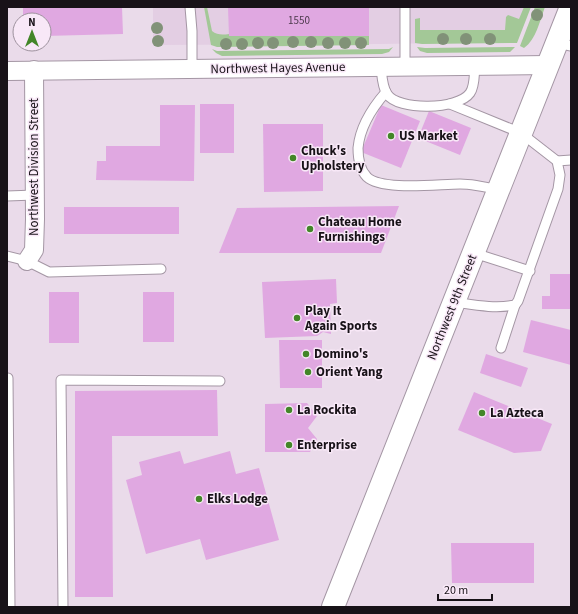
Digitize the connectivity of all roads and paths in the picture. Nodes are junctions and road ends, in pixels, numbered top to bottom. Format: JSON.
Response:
{"nodes":[{"id":1,"x":190,"y":7,"type":"edge"},
{"id":2,"x":405,"y":7,"type":"edge"},
{"id":3,"x":571,"y":7,"type":"edge"},
{"id":4,"x":564,"y":45,"type":"edge"},
{"id":5,"x":548,"y":65,"type":"junction"},
{"id":6,"x":475,"y":66,"type":"junction"},
{"id":7,"x":381,"y":67,"type":"junction"},
{"id":8,"x":405,"y":67,"type":"junction"},
{"id":9,"x":192,"y":69,"type":"junction"},
{"id":10,"x":34,"y":70,"type":"junction"},
{"id":11,"x":7,"y":71,"type":"edge"},
{"id":12,"x":386,"y":92,"type":"junction"},
{"id":13,"x":450,"y":104,"type":"junction"},
{"id":14,"x":521,"y":133,"type":"junction"},
{"id":15,"x":571,"y":160,"type":"edge"},
{"id":16,"x":556,"y":161,"type":"junction"},
{"id":17,"x":499,"y":190,"type":"junction"},
{"id":18,"x":35,"y":195,"type":"junction"},
{"id":19,"x":7,"y":196,"type":"edge"},
{"id":20,"x":474,"y":253,"type":"junction"},
{"id":21,"x":7,"y":256,"type":"edge"},
{"id":22,"x":27,"y":261,"type":"junction"},
{"id":23,"x":161,"y":269,"type":"dead end"},
{"id":24,"x":530,"y":270,"type":"junction"},
{"id":25,"x":454,"y":302,"type":"junction"},
{"id":26,"x":515,"y":305,"type":"junction"},
{"id":27,"x":502,"y":348,"type":"dead end"},
{"id":28,"x":8,"y":378,"type":"dead end"},
{"id":29,"x":220,"y":381,"type":"dead end"},
{"id":30,"x":10,"y":607,"type":"edge"},
{"id":31,"x":63,"y":607,"type":"edge"},
{"id":32,"x":334,"y":607,"type":"edge"}],
"edges":[{"from":1,"to":9,"type":"lane"},
{"from":2,"to":8,"type":"lane"},
{"from":3,"to":4,"type":"main road","name":"Northwest 9th Street"},
{"from":4,"to":5,"type":"main road","name":"Northwest 9th Street"},
{"from":5,"to":6,"type":"street","name":"Northwest Hayes Avenue"},
{"from":5,"to":14,"type":"main road","name":"Northwest 9th Street"},
{"from":6,"to":8,"type":"street","name":"Northwest Hayes Avenue"},
{"from":6,"to":13,"type":"lane"},
{"from":7,"to":8,"type":"street","name":"Northwest Hayes Avenue"},
{"from":7,"to":9,"type":"street","name":"Northwest Hayes Avenue"},
{"from":7,"to":12,"type":"lane"},
{"from":9,"to":10,"type":"street","name":"Northwest Hayes Avenue"},
{"from":10,"to":11,"type":"street","name":"Northwest Hayes Avenue"},
{"from":10,"to":18,"type":"street","name":"Northwest Division Street"},
{"from":12,"to":13,"type":"lane"},
{"from":12,"to":17,"type":"lane"},
{"from":13,"to":14,"type":"lane"},
{"from":14,"to":16,"type":"lane"},
{"from":14,"to":17,"type":"main road","name":"Northwest 9th Street"},
{"from":15,"to":16,"type":"lane"},
{"from":16,"to":24,"type":"lane"},
{"from":17,"to":20,"type":"main road","name":"Northwest 9th Street"},
{"from":18,"to":19,"type":"lane"},
{"from":18,"to":22,"type":"street","name":"Northwest Division Street"},
{"from":20,"to":24,"type":"lane"},
{"from":20,"to":25,"type":"main road","name":"Northwest 9th Street"},
{"from":21,"to":22,"type":"lane"},
{"from":22,"to":23,"type":"lane"},
{"from":24,"to":26,"type":"lane"},
{"from":25,"to":26,"type":"lane"},
{"from":25,"to":32,"type":"main road","name":"Northwest 9th Street"},
{"from":26,"to":27,"type":"lane"},
{"from":28,"to":30,"type":"lane"},
{"from":29,"to":31,"type":"lane"}]}
